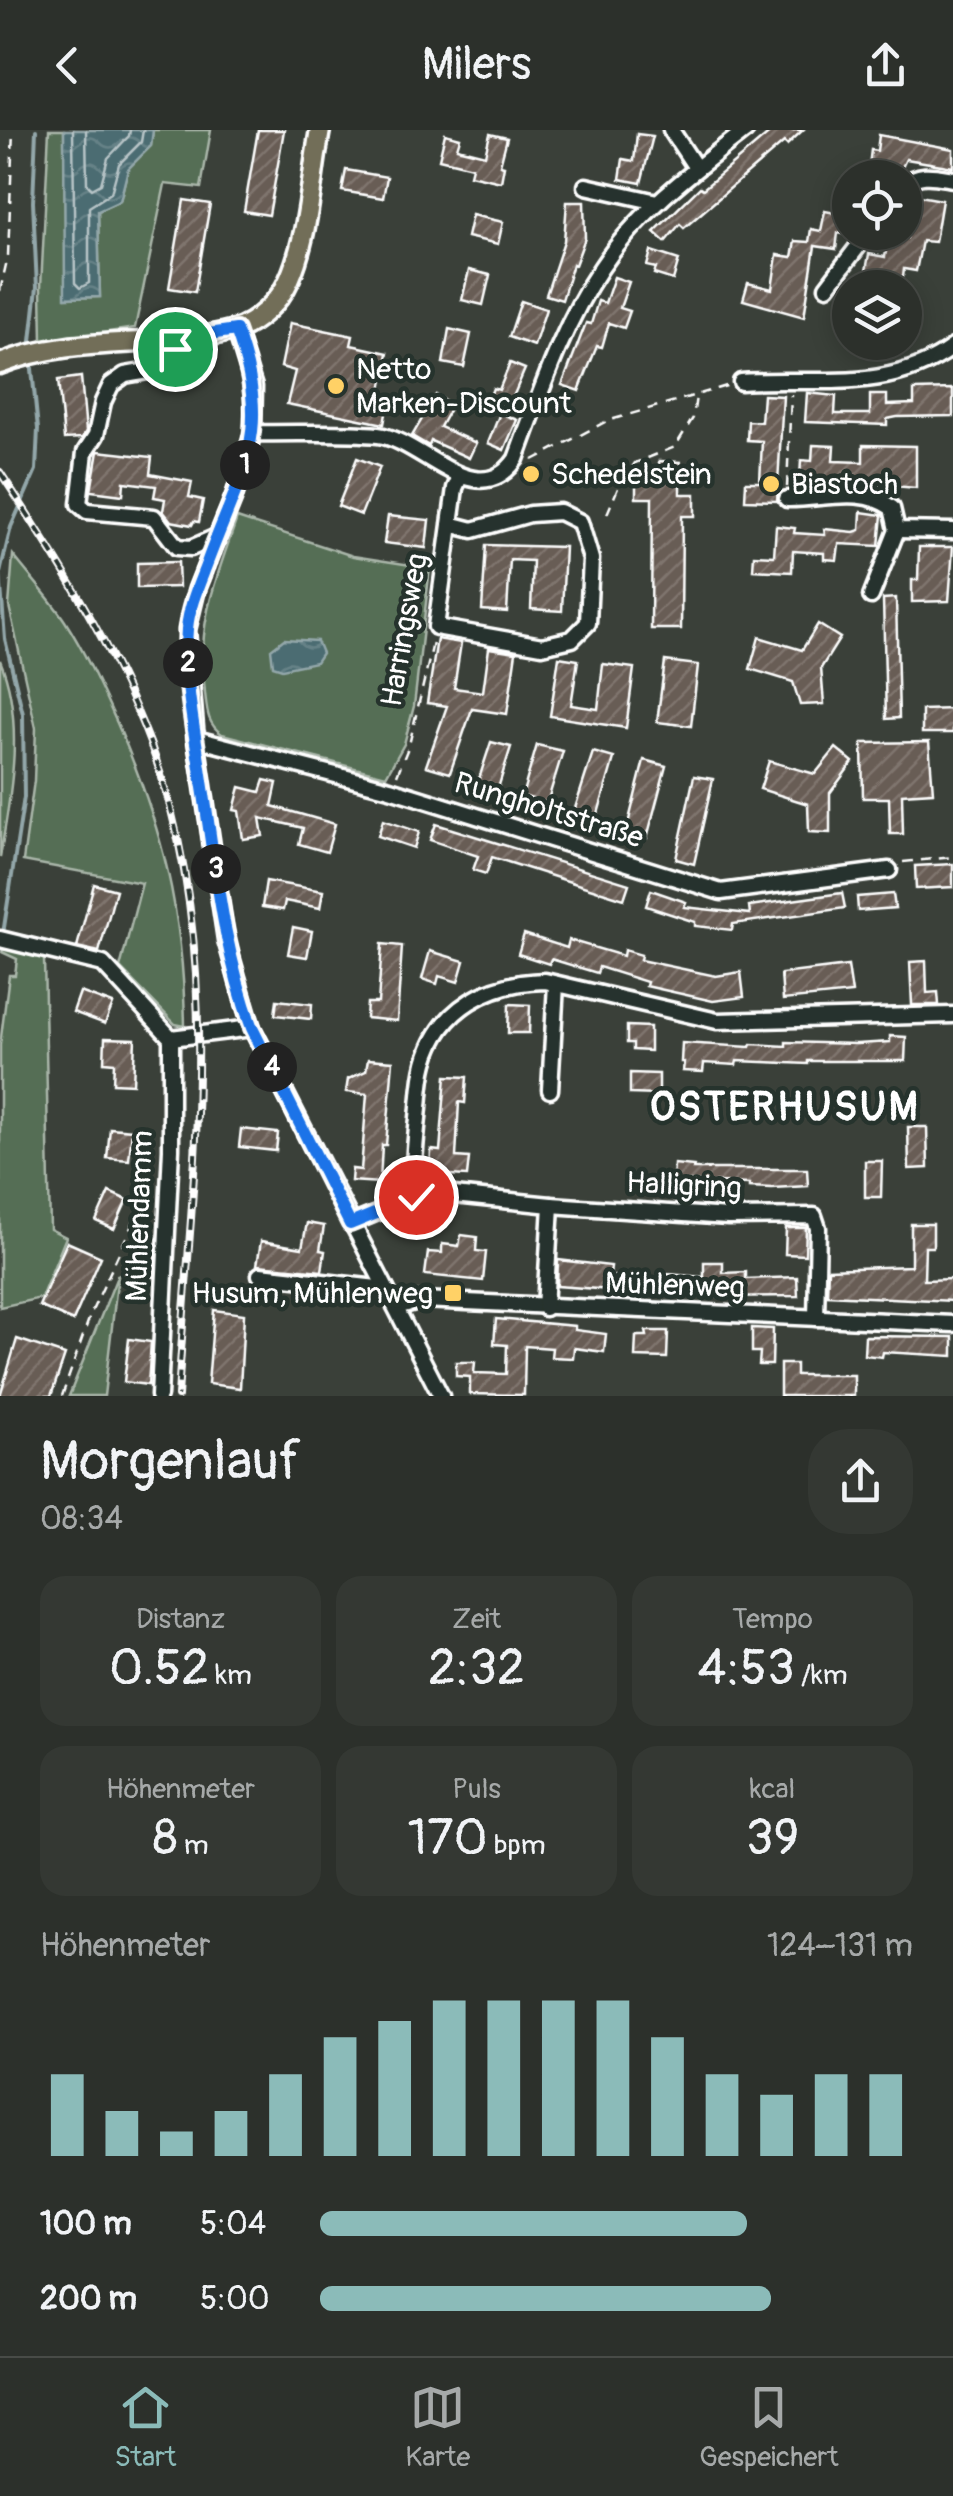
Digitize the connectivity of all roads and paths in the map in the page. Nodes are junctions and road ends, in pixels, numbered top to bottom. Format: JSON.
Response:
{"nodes":[{"id":1,"x":14,"y":130,"type":"edge"},
{"id":2,"x":320,"y":130,"type":"edge"},
{"id":3,"x":671,"y":130,"type":"edge"},
{"id":4,"x":746,"y":130,"type":"edge"},
{"id":5,"x":696,"y":168,"type":"junction"},
{"id":6,"x":922,"y":176,"type":"edge"},
{"id":7,"x":953,"y":179,"type":"edge"},
{"id":8,"x":586,"y":186,"type":"dead end"},
{"id":9,"x":656,"y":202,"type":"junction"},
{"id":10,"x":856,"y":250,"type":"edge"},
{"id":11,"x":827,"y":288,"type":"dead end"},
{"id":12,"x":0,"y":291,"type":"edge"},
{"id":13,"x":236,"y":330,"type":"junction"},
{"id":14,"x":182,"y":338,"type":"junction"},
{"id":15,"x":953,"y":348,"type":"edge"},
{"id":16,"x":7,"y":362,"type":"edge"},
{"id":17,"x":792,"y":379,"type":"junction"},
{"id":18,"x":741,"y":382,"type":"joint"},
{"id":19,"x":696,"y":394,"type":"junction"},
{"id":20,"x":253,"y":433,"type":"junction"},
{"id":21,"x":516,"y":459,"type":"junction"},
{"id":22,"x":460,"y":477,"type":"junction"},
{"id":23,"x":786,"y":498,"type":"joint"},
{"id":24,"x":607,"y":514,"type":"dead end"},
{"id":25,"x":450,"y":524,"type":"junction"},
{"id":26,"x":897,"y":530,"type":"junction"},
{"id":27,"x":953,"y":531,"type":"edge"},
{"id":28,"x":216,"y":537,"type":"junction"},
{"id":29,"x":871,"y":596,"type":"dead end"},
{"id":30,"x":436,"y":627,"type":"junction"},
{"id":31,"x":196,"y":739,"type":"junction"},
{"id":32,"x":390,"y":790,"type":"junction"},
{"id":33,"x":953,"y":857,"type":"edge"},
{"id":34,"x":889,"y":870,"type":"joint"},
{"id":35,"x":0,"y":939,"type":"edge"},
{"id":36,"x":556,"y":984,"type":"junction"},
{"id":37,"x":953,"y":1015,"type":"edge"},
{"id":38,"x":252,"y":1028,"type":"junction"},
{"id":39,"x":171,"y":1038,"type":"junction"},
{"id":40,"x":550,"y":1090,"type":"dead end"},
{"id":41,"x":171,"y":1149,"type":"junction"},
{"id":42,"x":421,"y":1191,"type":"junction"},
{"id":43,"x":552,"y":1204,"type":"junction"},
{"id":44,"x":350,"y":1224,"type":"junction"},
{"id":45,"x":260,"y":1275,"type":"dead end"},
{"id":46,"x":386,"y":1289,"type":"junction"},
{"id":47,"x":396,"y":1307,"type":"junction"},
{"id":48,"x":544,"y":1308,"type":"junction"},
{"id":49,"x":816,"y":1318,"type":"junction"},
{"id":50,"x":953,"y":1324,"type":"edge"},
{"id":51,"x":62,"y":1396,"type":"edge"},
{"id":52,"x":160,"y":1396,"type":"edge"},
{"id":53,"x":440,"y":1396,"type":"edge"}],
"edges":[{"from":1,"to":12,"type":"path"},
{"from":2,"to":13,"type":"main road"},
{"from":3,"to":5,"type":"street"},
{"from":4,"to":5,"type":"street"},
{"from":5,"to":9,"type":"street"},
{"from":6,"to":7,"type":"street"},
{"from":8,"to":9,"type":"street"},
{"from":9,"to":21,"type":"street"},
{"from":10,"to":11,"type":"street"},
{"from":13,"to":14,"type":"main road"},
{"from":13,"to":20,"type":"street"},
{"from":14,"to":16,"type":"main road"},
{"from":14,"to":28,"type":"street"},
{"from":15,"to":17,"type":"street"},
{"from":17,"to":18,"type":"street"},
{"from":17,"to":23,"type":"path"},
{"from":18,"to":19,"type":"path"},
{"from":19,"to":21,"type":"path"},
{"from":19,"to":24,"type":"path"},
{"from":20,"to":22,"type":"street"},
{"from":20,"to":28,"type":"street"},
{"from":21,"to":22,"type":"street"},
{"from":22,"to":25,"type":"street","name":"Harringsweg"},
{"from":23,"to":26,"type":"street"},
{"from":25,"to":30,"type":"street","name":"Harringsweg"},
{"from":25,"to":30,"type":"street"},
{"from":26,"to":27,"type":"street"},
{"from":26,"to":29,"type":"street"},
{"from":28,"to":31,"type":"street"},
{"from":30,"to":32,"type":"path","name":"Harringsweg"},
{"from":31,"to":32,"type":"street","name":"Rungholtstraße"},
{"from":31,"to":38,"type":"street"},
{"from":32,"to":34,"type":"street","name":"Rungholtstraße"},
{"from":33,"to":34,"type":"path"},
{"from":35,"to":39,"type":"street"},
{"from":36,"to":37,"type":"street"},
{"from":36,"to":40,"type":"street"},
{"from":36,"to":42,"type":"street"},
{"from":38,"to":39,"type":"street"},
{"from":38,"to":44,"type":"street"},
{"from":39,"to":41,"type":"street","name":"Mühlendamm"},
{"from":41,"to":51,"type":"path"},
{"from":41,"to":52,"type":"street","name":"Mühlendamm"},
{"from":42,"to":43,"type":"street"},
{"from":42,"to":44,"type":"path"},
{"from":43,"to":48,"type":"street"},
{"from":43,"to":49,"type":"street","name":"Halligring"},
{"from":44,"to":46,"type":"street"},
{"from":45,"to":46,"type":"street"},
{"from":46,"to":47,"type":"street"},
{"from":47,"to":48,"type":"street","name":"Mühlenweg"},
{"from":47,"to":53,"type":"street"},
{"from":48,"to":49,"type":"street","name":"Mühlenweg"},
{"from":49,"to":50,"type":"street","name":"Mühlenweg"}]}
